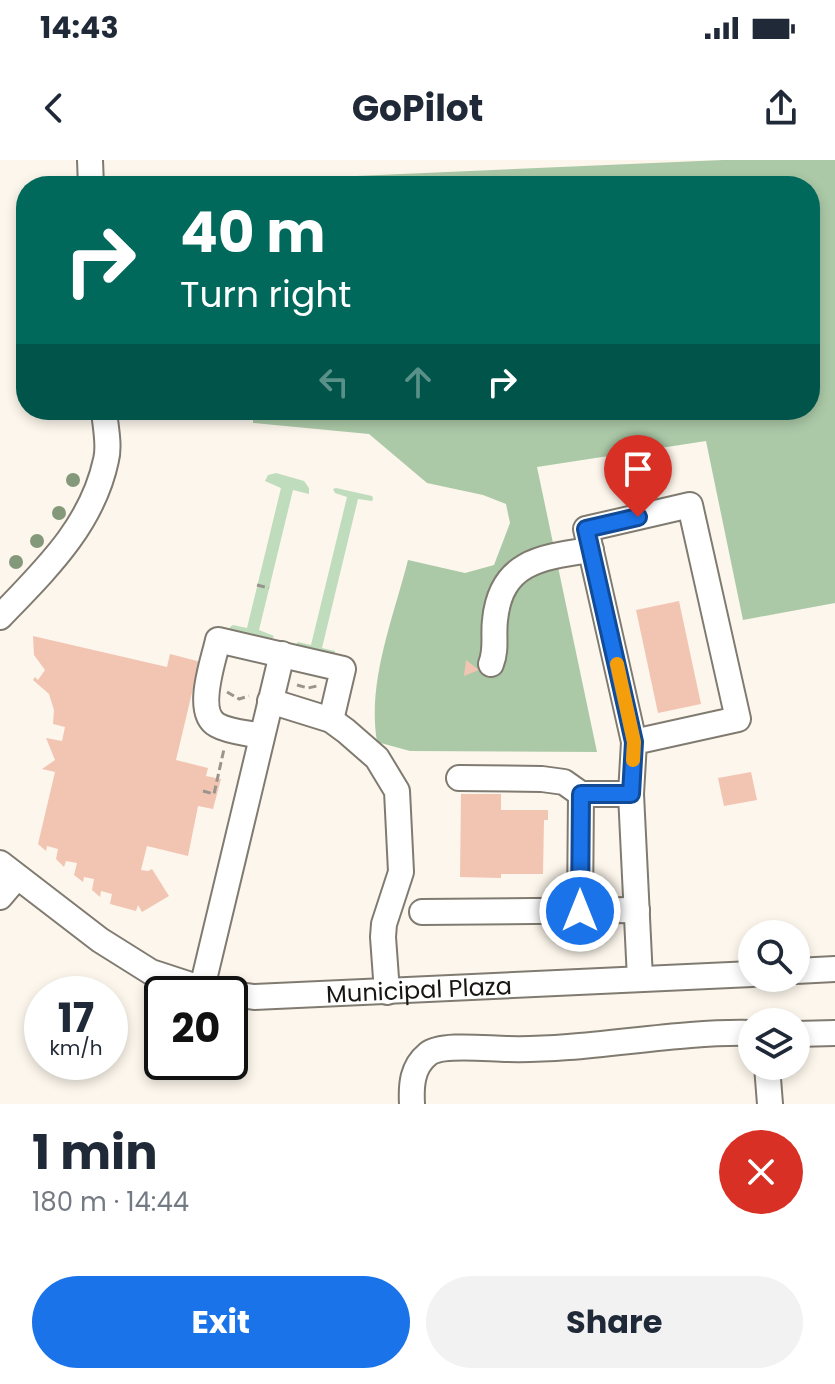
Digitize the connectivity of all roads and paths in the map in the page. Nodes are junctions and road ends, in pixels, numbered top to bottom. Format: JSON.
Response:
{"nodes":[{"id":1,"x":105,"y":420,"type":"edge"},
{"id":2,"x":591,"y":550,"type":"junction"},
{"id":3,"x":257,"y":585,"type":"dead end"},
{"id":4,"x":269,"y":588,"type":"dead end"},
{"id":5,"x":0,"y":617,"type":"edge"},
{"id":6,"x":282,"y":654,"type":"junction"},
{"id":7,"x":491,"y":664,"type":"dead end"},
{"id":8,"x":224,"y":686,"type":"dead end"},
{"id":9,"x":261,"y":697,"type":"junction"},
{"id":10,"x":331,"y":720,"type":"junction"},
{"id":11,"x":261,"y":736,"type":"junction"},
{"id":12,"x":634,"y":742,"type":"junction"},
{"id":13,"x":459,"y":778,"type":"dead end"},
{"id":14,"x":581,"y":794,"type":"junction"},
{"id":15,"x":631,"y":794,"type":"junction"},
{"id":16,"x":9,"y":870,"type":"edge"},
{"id":17,"x":0,"y":897,"type":"edge"},
{"id":18,"x":637,"y":910,"type":"junction"},
{"id":19,"x":580,"y":911,"type":"junction"},
{"id":20,"x":422,"y":912,"type":"dead end"},
{"id":21,"x":835,"y":969,"type":"edge"},
{"id":22,"x":810,"y":970,"type":"edge"},
{"id":23,"x":738,"y":975,"type":"edge"},
{"id":24,"x":164,"y":976,"type":"edge"},
{"id":25,"x":205,"y":976,"type":"edge"},
{"id":26,"x":640,"y":979,"type":"junction"},
{"id":27,"x":387,"y":992,"type":"junction"},
{"id":28,"x":248,"y":996,"type":"edge"},
{"id":29,"x":738,"y":1033,"type":"edge"},
{"id":30,"x":835,"y":1033,"type":"edge"},
{"id":31,"x":810,"y":1034,"type":"edge"},
{"id":32,"x":768,"y":1080,"type":"edge"},
{"id":33,"x":412,"y":1104,"type":"edge"},
{"id":34,"x":770,"y":1104,"type":"edge"}],
"edges":[{"from":1,"to":5,"type":"street"},
{"from":2,"to":7,"type":"street"},
{"from":2,"to":12,"type":"street"},
{"from":2,"to":12,"type":"street"},
{"from":3,"to":4,"type":"path"},
{"from":6,"to":9,"type":"street"},
{"from":6,"to":10,"type":"street"},
{"from":6,"to":11,"type":"street"},
{"from":8,"to":9,"type":"path"},
{"from":9,"to":10,"type":"street"},
{"from":9,"to":11,"type":"street"},
{"from":10,"to":27,"type":"street"},
{"from":11,"to":25,"type":"street"},
{"from":12,"to":15,"type":"street"},
{"from":13,"to":14,"type":"street"},
{"from":14,"to":15,"type":"street"},
{"from":14,"to":19,"type":"street"},
{"from":15,"to":18,"type":"street"},
{"from":16,"to":17,"type":"street"},
{"from":16,"to":24,"type":"street","name":"Municipal Plaza"},
{"from":18,"to":19,"type":"street"},
{"from":18,"to":26,"type":"street"},
{"from":19,"to":20,"type":"street"},
{"from":21,"to":22,"type":"street"},
{"from":23,"to":26,"type":"street","name":"Municipal Plaza"},
{"from":26,"to":27,"type":"street","name":"Municipal Plaza"},
{"from":27,"to":28,"type":"street","name":"Municipal Plaza"},
{"from":29,"to":33,"type":"street"},
{"from":30,"to":31,"type":"street"},
{"from":32,"to":34,"type":"street"}]}
